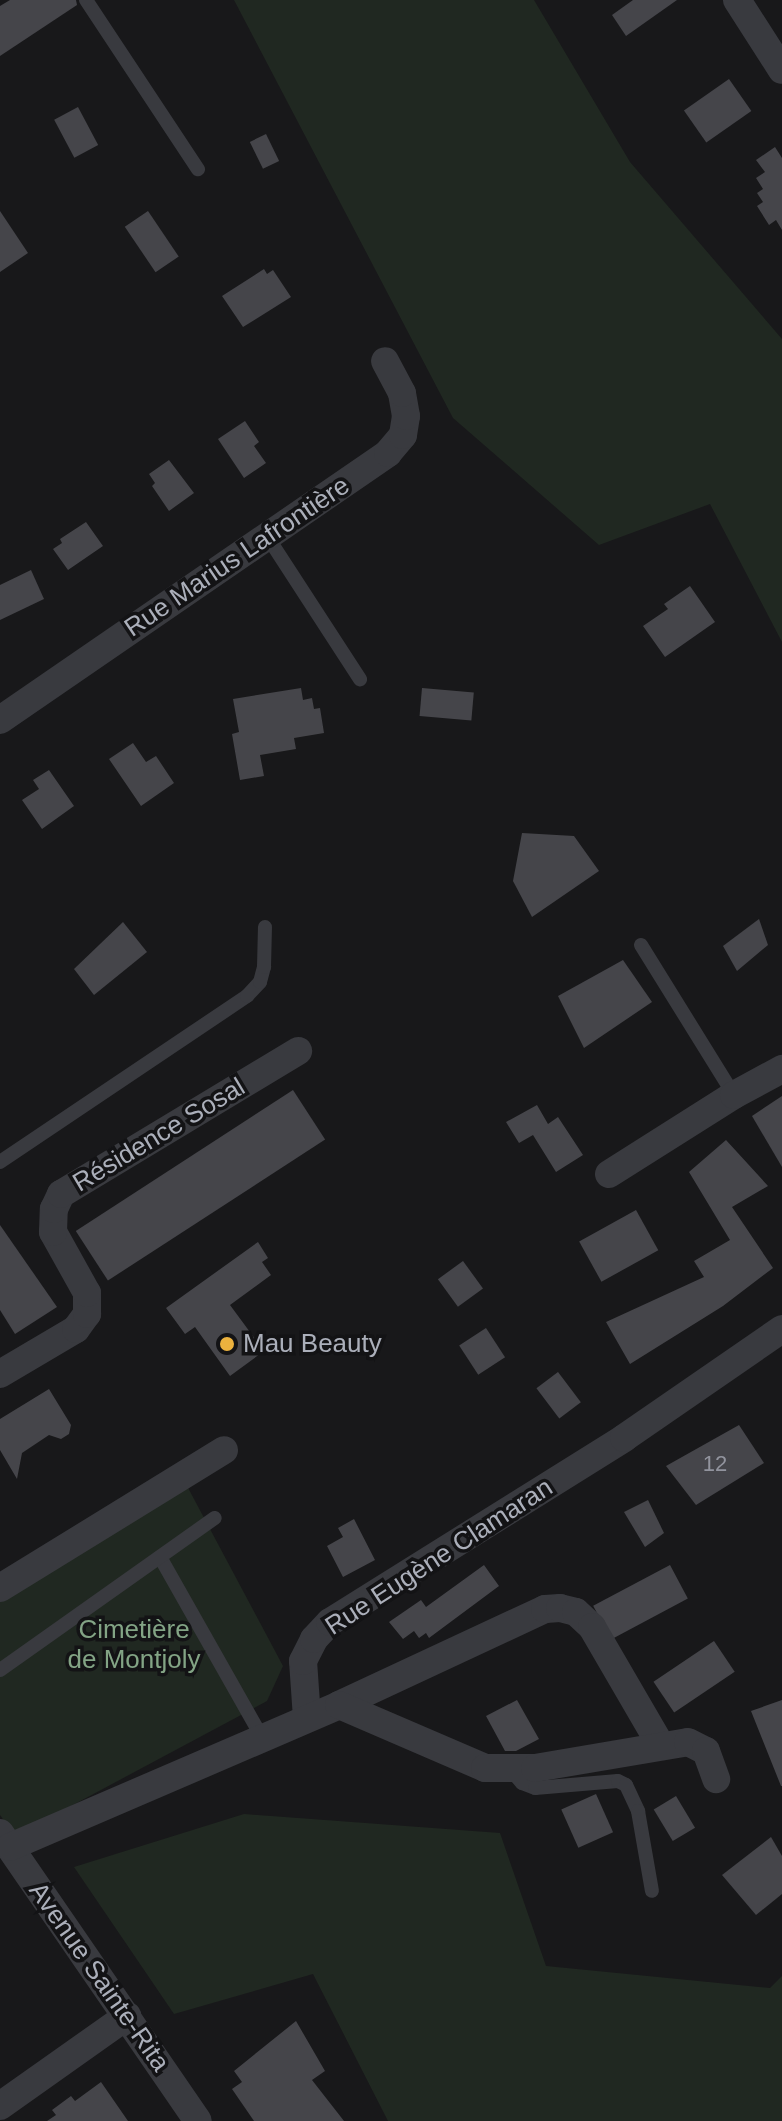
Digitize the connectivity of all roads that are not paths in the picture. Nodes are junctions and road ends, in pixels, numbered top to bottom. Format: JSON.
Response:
{"nodes":[{"id":1,"x":86,"y":0,"type":"edge"},
{"id":2,"x":737,"y":0,"type":"edge"},
{"id":3,"x":782,"y":70,"type":"edge"},
{"id":4,"x":198,"y":169,"type":"dead end"},
{"id":5,"x":385,"y":361,"type":"dead end"},
{"id":6,"x":267,"y":536,"type":"junction"},
{"id":7,"x":360,"y":679,"type":"dead end"},
{"id":8,"x":0,"y":720,"type":"edge"},
{"id":9,"x":265,"y":927,"type":"dead end"},
{"id":10,"x":641,"y":945,"type":"dead end"},
{"id":11,"x":298,"y":1051,"type":"dead end"},
{"id":12,"x":782,"y":1069,"type":"edge"},
{"id":13,"x":734,"y":1095,"type":"junction"},
{"id":14,"x":0,"y":1162,"type":"edge"},
{"id":15,"x":609,"y":1174,"type":"dead end"},
{"id":16,"x":782,"y":1329,"type":"edge"},
{"id":17,"x":0,"y":1374,"type":"edge"},
{"id":18,"x":224,"y":1450,"type":"dead end"},
{"id":19,"x":215,"y":1518,"type":"dead end"},
{"id":20,"x":160,"y":1557,"type":"junction"},
{"id":21,"x":0,"y":1588,"type":"edge"},
{"id":22,"x":0,"y":1670,"type":"edge"},
{"id":23,"x":339,"y":1705,"type":"junction"},
{"id":24,"x":307,"y":1718,"type":"junction"},
{"id":25,"x":262,"y":1737,"type":"junction"},
{"id":26,"x":660,"y":1744,"type":"junction"},
{"id":27,"x":511,"y":1770,"type":"junction"},
{"id":28,"x":716,"y":1779,"type":"dead end"},
{"id":29,"x":5,"y":1840,"type":"edge"},
{"id":30,"x":652,"y":1891,"type":"dead end"},
{"id":31,"x":127,"y":2016,"type":"junction"},
{"id":32,"x":0,"y":2106,"type":"edge"},
{"id":33,"x":198,"y":2121,"type":"edge"}],
"edges":[{"from":1,"to":4,"type":"lane"},
{"from":2,"to":3,"type":"street"},
{"from":5,"to":6,"type":"street","name":"Rue Marius Lafrontière"},
{"from":6,"to":7,"type":"lane"},
{"from":6,"to":8,"type":"street","name":"Rue Marius Lafrontière"},
{"from":9,"to":14,"type":"lane"},
{"from":10,"to":13,"type":"lane"},
{"from":11,"to":17,"type":"street","name":"Résidence Sosal"},
{"from":12,"to":13,"type":"street"},
{"from":13,"to":15,"type":"street"},
{"from":16,"to":24,"type":"street","name":"Rue Eugène Clamaran"},
{"from":18,"to":21,"type":"street"},
{"from":19,"to":20,"type":"lane"},
{"from":20,"to":22,"type":"lane"},
{"from":20,"to":25,"type":"lane"},
{"from":23,"to":24,"type":"street"},
{"from":23,"to":26,"type":"street"},
{"from":23,"to":27,"type":"street"},
{"from":24,"to":25,"type":"street"},
{"from":25,"to":29,"type":"street"},
{"from":26,"to":27,"type":"street"},
{"from":26,"to":28,"type":"street"},
{"from":27,"to":30,"type":"lane"},
{"from":29,"to":31,"type":"street","name":"Avenue Sainte-Rita"},
{"from":31,"to":32,"type":"street"},
{"from":31,"to":33,"type":"street","name":"Avenue Sainte-Rita"}]}
